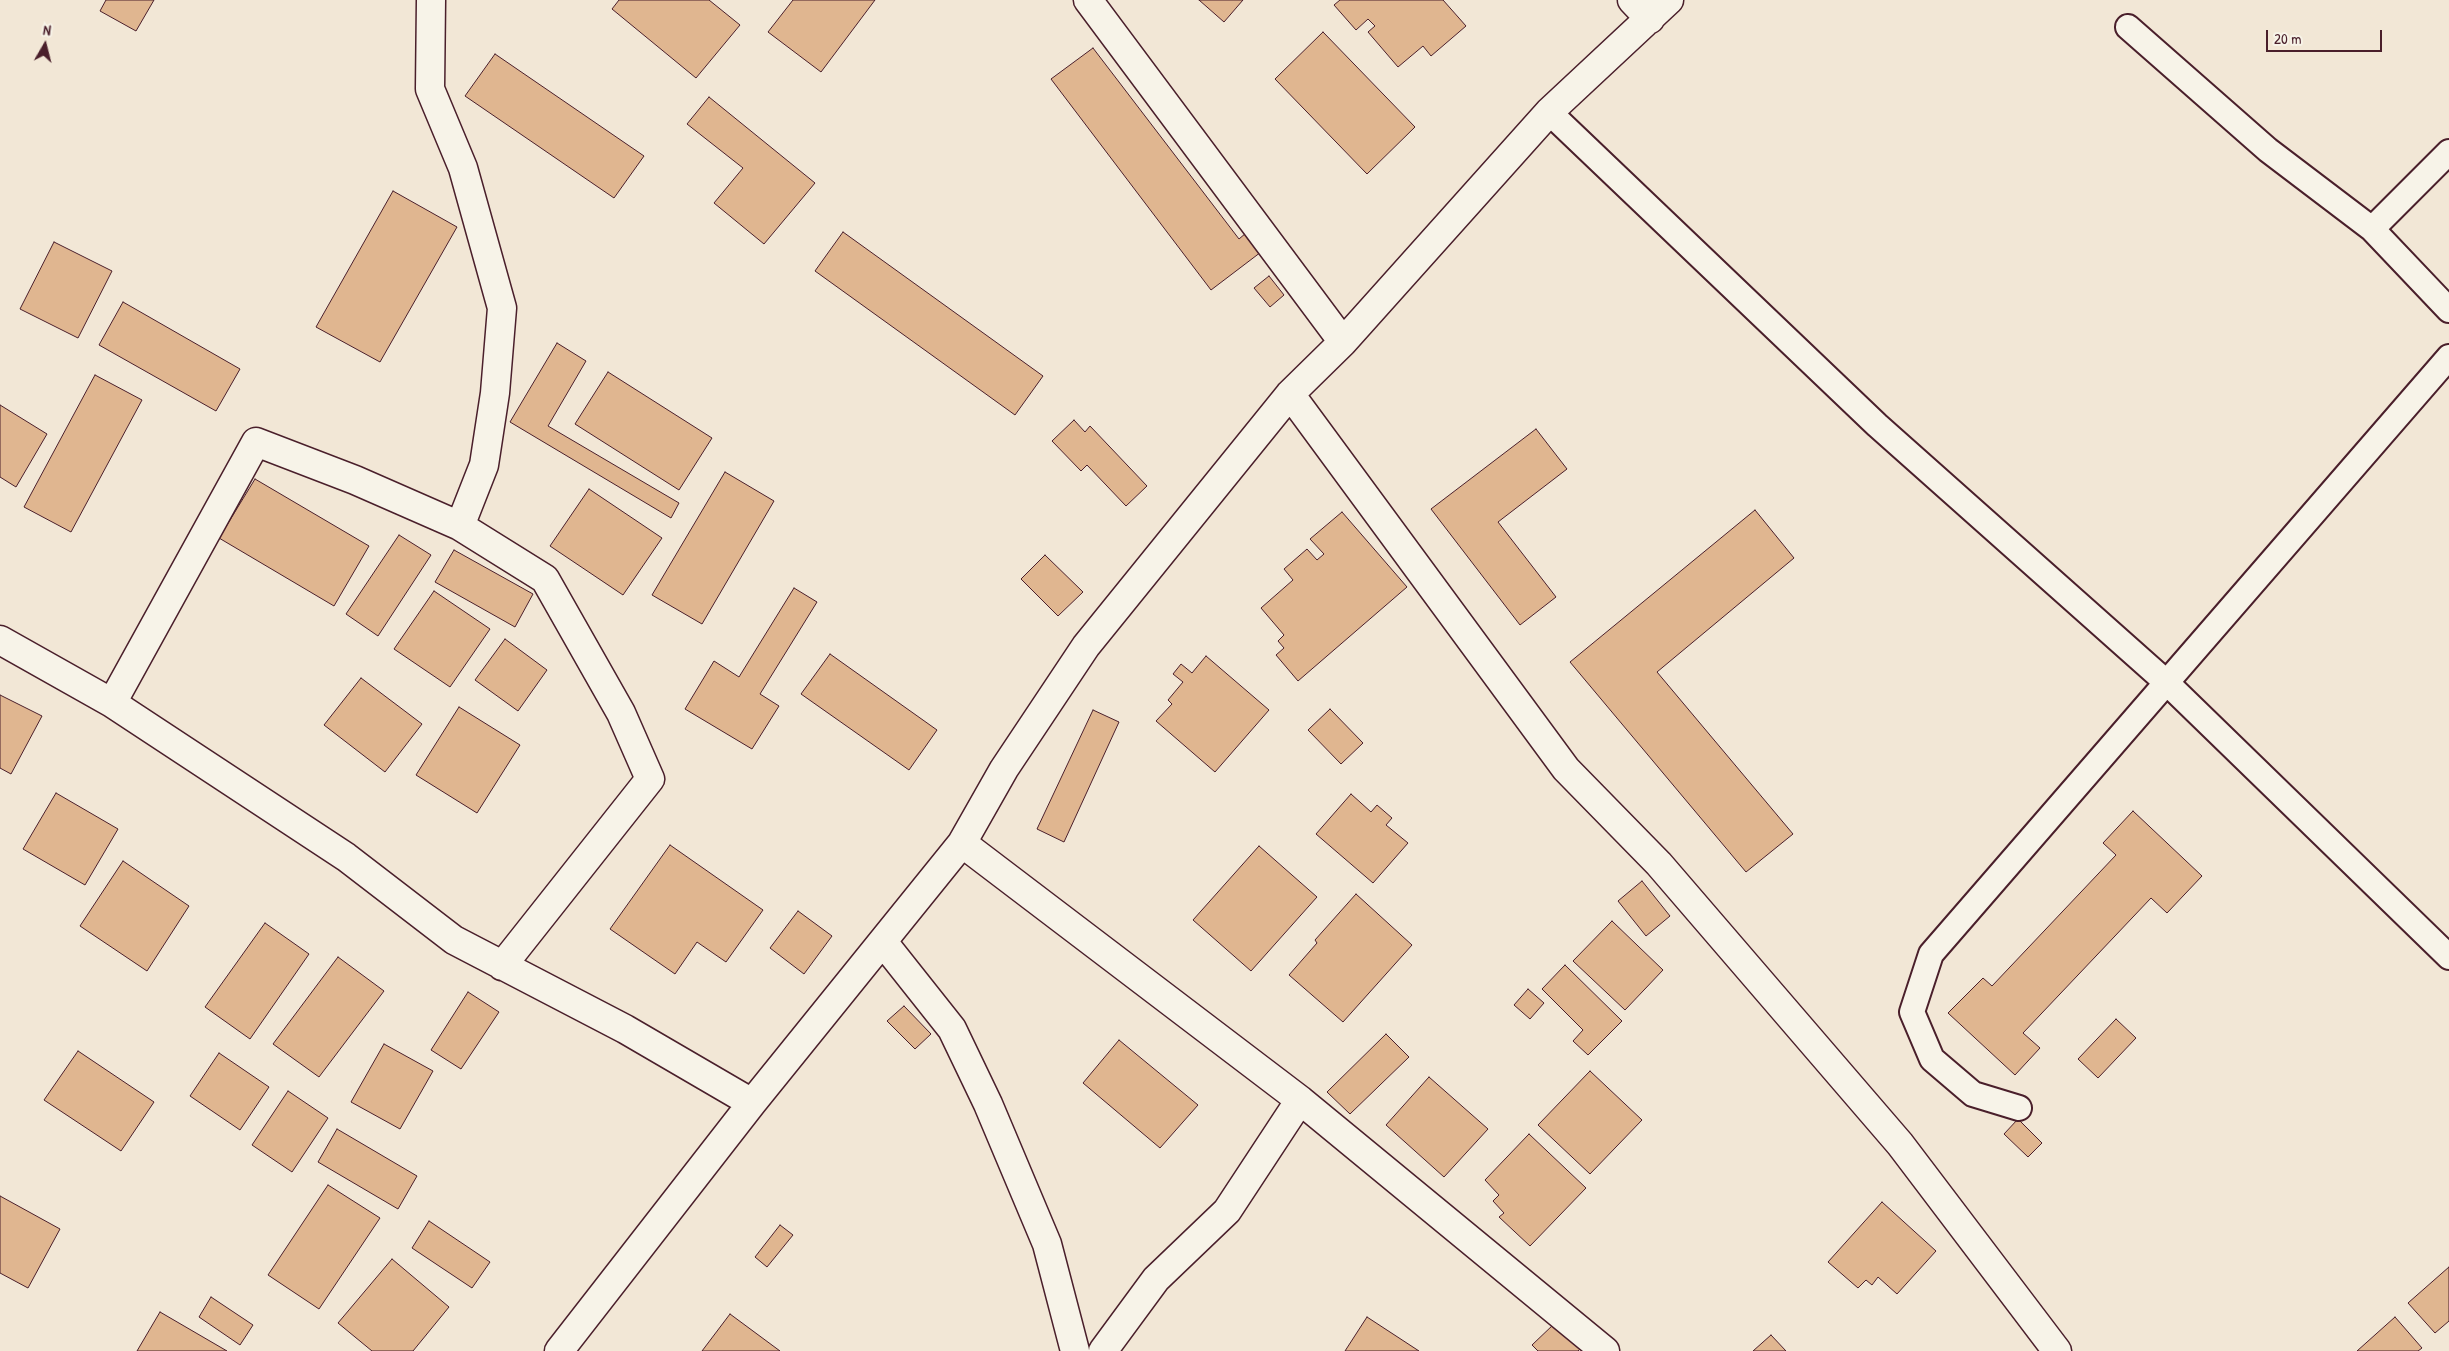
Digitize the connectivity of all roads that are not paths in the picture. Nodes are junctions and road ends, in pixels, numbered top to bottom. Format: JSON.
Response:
{"nodes":[{"id":1,"x":431,"y":0,"type":"edge"},
{"id":2,"x":1088,"y":0,"type":"edge"},
{"id":3,"x":1669,"y":0,"type":"edge"},
{"id":4,"x":1641,"y":9,"type":"edge"},
{"id":5,"x":2128,"y":27,"type":"dead end"},
{"id":6,"x":1549,"y":112,"type":"junction"},
{"id":7,"x":2449,"y":152,"type":"edge"},
{"id":8,"x":2372,"y":229,"type":"junction"},
{"id":9,"x":2449,"y":310,"type":"edge"},
{"id":10,"x":1343,"y":342,"type":"junction"},
{"id":11,"x":2449,"y":357,"type":"edge"},
{"id":12,"x":1290,"y":394,"type":"junction"},
{"id":13,"x":460,"y":526,"type":"junction"},
{"id":14,"x":0,"y":640,"type":"edge"},
{"id":15,"x":2166,"y":682,"type":"junction"},
{"id":16,"x":112,"y":703,"type":"junction"},
{"id":17,"x":962,"y":843,"type":"junction"},
{"id":18,"x":883,"y":942,"type":"junction"},
{"id":19,"x":2449,"y":957,"type":"edge"},
{"id":20,"x":502,"y":966,"type":"junction"},
{"id":21,"x":1300,"y":1100,"type":"junction"},
{"id":22,"x":752,"y":1103,"type":"junction"},
{"id":23,"x":2018,"y":1108,"type":"dead end"},
{"id":24,"x":559,"y":1351,"type":"edge"},
{"id":25,"x":1075,"y":1351,"type":"edge"},
{"id":26,"x":1103,"y":1351,"type":"edge"},
{"id":27,"x":1605,"y":1351,"type":"edge"},
{"id":28,"x":2057,"y":1351,"type":"edge"}],
"edges":[{"from":1,"to":13,"type":"street"},
{"from":2,"to":10,"type":"street"},
{"from":3,"to":4,"type":"street"},
{"from":4,"to":6,"type":"street"},
{"from":5,"to":8,"type":"lane"},
{"from":6,"to":10,"type":"street"},
{"from":6,"to":15,"type":"lane"},
{"from":7,"to":8,"type":"lane"},
{"from":8,"to":9,"type":"lane"},
{"from":10,"to":12,"type":"street"},
{"from":11,"to":15,"type":"lane"},
{"from":12,"to":17,"type":"street"},
{"from":12,"to":28,"type":"street"},
{"from":13,"to":16,"type":"street"},
{"from":13,"to":20,"type":"street"},
{"from":14,"to":16,"type":"street"},
{"from":15,"to":19,"type":"lane"},
{"from":15,"to":23,"type":"lane"},
{"from":16,"to":20,"type":"street"},
{"from":17,"to":18,"type":"street"},
{"from":17,"to":21,"type":"street"},
{"from":18,"to":22,"type":"street"},
{"from":18,"to":25,"type":"street"},
{"from":20,"to":22,"type":"street"},
{"from":21,"to":26,"type":"street"},
{"from":21,"to":27,"type":"street"},
{"from":22,"to":24,"type":"street"}]}
